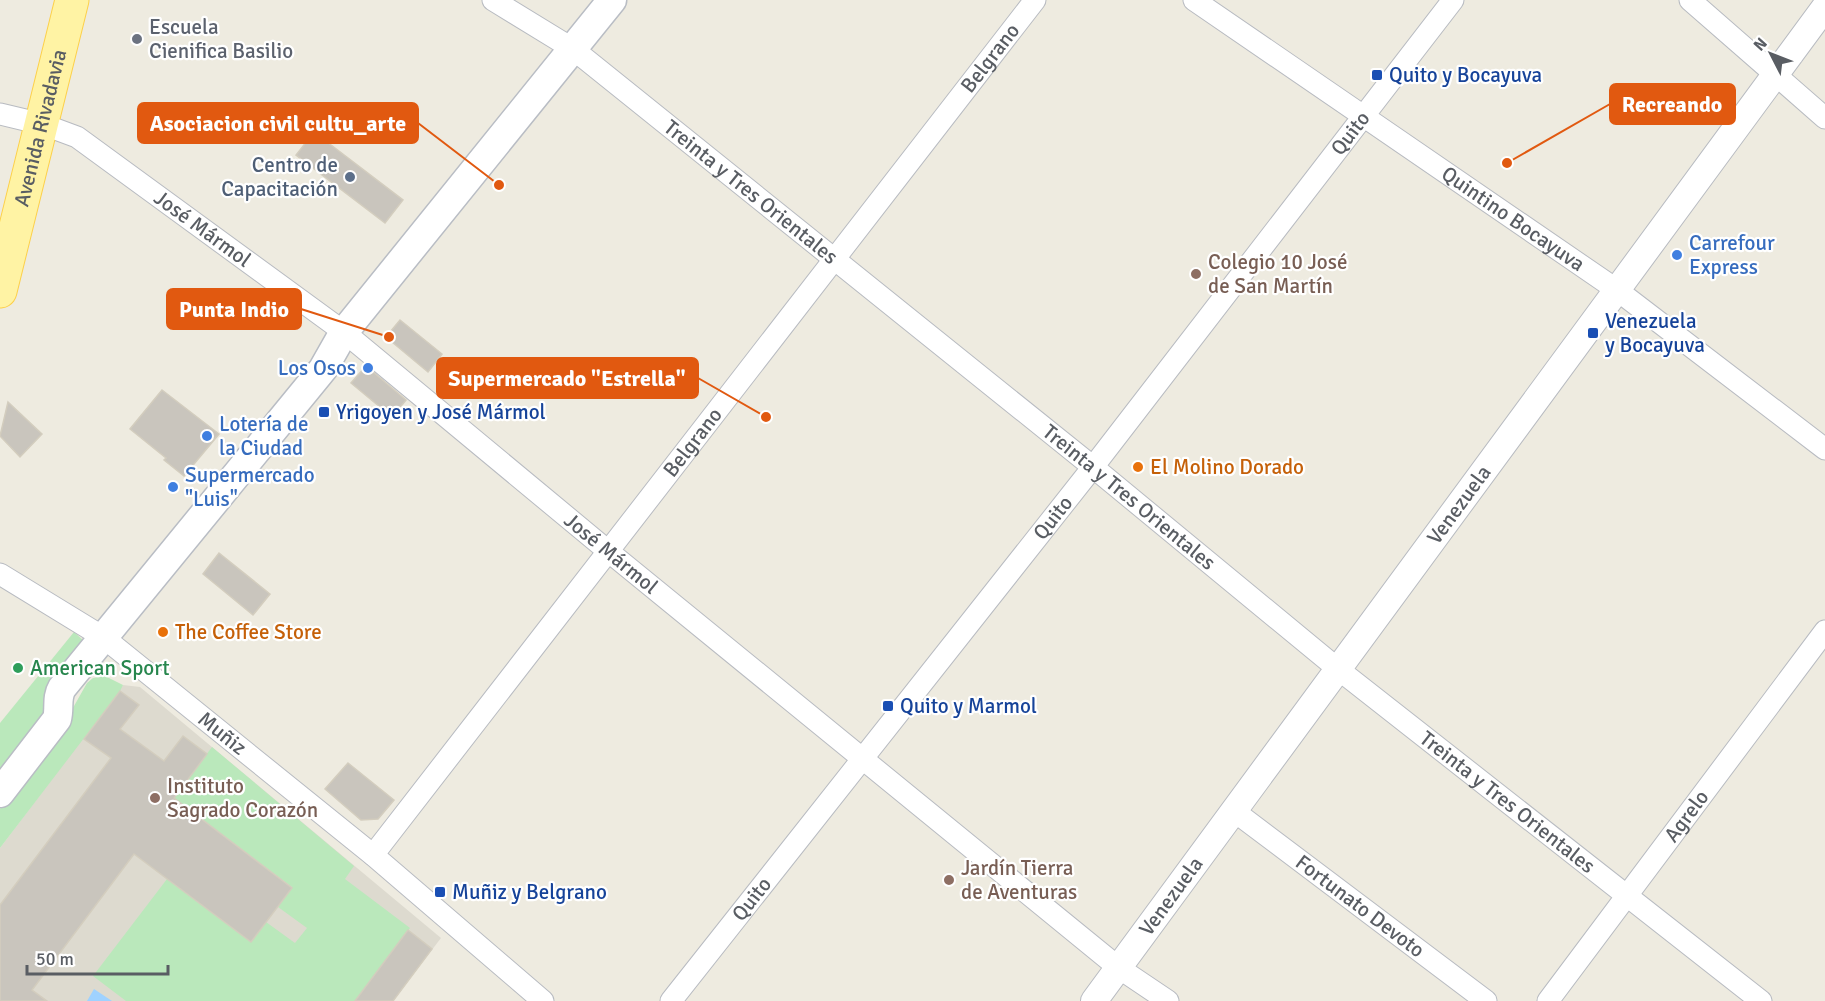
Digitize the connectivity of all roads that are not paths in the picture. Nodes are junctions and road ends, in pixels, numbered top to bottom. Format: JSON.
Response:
{"nodes":[{"id":1,"x":72,"y":0,"type":"edge"},
{"id":2,"x":494,"y":0,"type":"edge"},
{"id":3,"x":612,"y":0,"type":"edge"},
{"id":4,"x":1035,"y":0,"type":"edge"},
{"id":5,"x":1194,"y":0,"type":"edge"},
{"id":6,"x":1453,"y":0,"type":"edge"},
{"id":7,"x":1690,"y":0,"type":"edge"},
{"id":8,"x":1825,"y":8,"type":"edge"},
{"id":9,"x":573,"y":49,"type":"junction"},
{"id":10,"x":1776,"y":74,"type":"junction"},
{"id":11,"x":0,"y":114,"type":"edge"},
{"id":12,"x":1362,"y":116,"type":"junction"},
{"id":13,"x":1825,"y":118,"type":"edge"},
{"id":14,"x":42,"y":124,"type":"junction"},
{"id":15,"x":835,"y":258,"type":"junction"},
{"id":16,"x":1617,"y":290,"type":"junction"},
{"id":17,"x":0,"y":291,"type":"edge"},
{"id":18,"x":344,"y":332,"type":"junction"},
{"id":19,"x":1825,"y":449,"type":"edge"},
{"id":20,"x":1093,"y":466,"type":"junction"},
{"id":21,"x":608,"y":551,"type":"junction"},
{"id":22,"x":0,"y":574,"type":"edge"},
{"id":23,"x":1825,"y":631,"type":"edge"},
{"id":24,"x":104,"y":637,"type":"junction"},
{"id":25,"x":1338,"y":669,"type":"junction"},
{"id":26,"x":861,"y":759,"type":"junction"},
{"id":27,"x":0,"y":793,"type":"edge"},
{"id":28,"x":1234,"y":811,"type":"junction"},
{"id":29,"x":373,"y":855,"type":"junction"},
{"id":30,"x":1627,"y":896,"type":"junction"},
{"id":31,"x":1119,"y":968,"type":"junction"},
{"id":32,"x":543,"y":1001,"type":"edge"},
{"id":33,"x":671,"y":1001,"type":"edge"},
{"id":34,"x":1094,"y":1001,"type":"edge"},
{"id":35,"x":1168,"y":1001,"type":"edge"},
{"id":36,"x":1486,"y":1001,"type":"edge"},
{"id":37,"x":1548,"y":1001,"type":"edge"},
{"id":38,"x":1761,"y":1001,"type":"edge"}],
"edges":[{"from":1,"to":14,"type":"main road","name":"Avenida Rivadavia"},
{"from":2,"to":9,"type":"street","name":"Treinta y Tres Orientales"},
{"from":3,"to":9,"type":"main road"},
{"from":4,"to":15,"type":"street","name":"Belgrano"},
{"from":5,"to":12,"type":"street","name":"Quintino Bocayuva"},
{"from":6,"to":12,"type":"street","name":"Quito"},
{"from":7,"to":10,"type":"street"},
{"from":8,"to":10,"type":"street","name":"Venezuela"},
{"from":9,"to":15,"type":"street","name":"Treinta y Tres Orientales"},
{"from":9,"to":18,"type":"main road"},
{"from":10,"to":13,"type":"street"},
{"from":10,"to":16,"type":"street","name":"Venezuela"},
{"from":11,"to":14,"type":"street","name":"José Mármol"},
{"from":12,"to":16,"type":"street","name":"Quintino Bocayuva"},
{"from":12,"to":20,"type":"street","name":"Quito"},
{"from":14,"to":17,"type":"main road","name":"Avenida Rivadavia"},
{"from":14,"to":18,"type":"street","name":"José Mármol"},
{"from":15,"to":20,"type":"street","name":"Treinta y Tres Orientales"},
{"from":15,"to":21,"type":"street","name":"Belgrano"},
{"from":16,"to":19,"type":"street","name":"Quintino Bocayuva"},
{"from":16,"to":25,"type":"street","name":"Venezuela"},
{"from":18,"to":21,"type":"street","name":"José Mármol"},
{"from":18,"to":24,"type":"main road"},
{"from":20,"to":25,"type":"street","name":"Treinta y Tres Orientales"},
{"from":20,"to":26,"type":"street","name":"Quito"},
{"from":21,"to":26,"type":"street","name":"José Mármol"},
{"from":21,"to":29,"type":"street","name":"Belgrano"},
{"from":22,"to":24,"type":"street","name":"Muñiz"},
{"from":23,"to":30,"type":"street","name":"Agrelo"},
{"from":24,"to":27,"type":"main road"},
{"from":24,"to":29,"type":"street","name":"Muñiz"},
{"from":25,"to":28,"type":"street","name":"Venezuela"},
{"from":25,"to":30,"type":"street","name":"Treinta y Tres Orientales"},
{"from":26,"to":31,"type":"street","name":"José Mármol"},
{"from":26,"to":33,"type":"street","name":"Quito"},
{"from":28,"to":31,"type":"street","name":"Venezuela"},
{"from":28,"to":36,"type":"street","name":"Fortunato Devoto"},
{"from":29,"to":32,"type":"street","name":"Muñiz"},
{"from":30,"to":37,"type":"street","name":"Agrelo"},
{"from":30,"to":38,"type":"street","name":"Treinta y Tres Orientales"},
{"from":31,"to":34,"type":"street","name":"Venezuela"},
{"from":31,"to":35,"type":"street","name":"José Mármol"}]}
